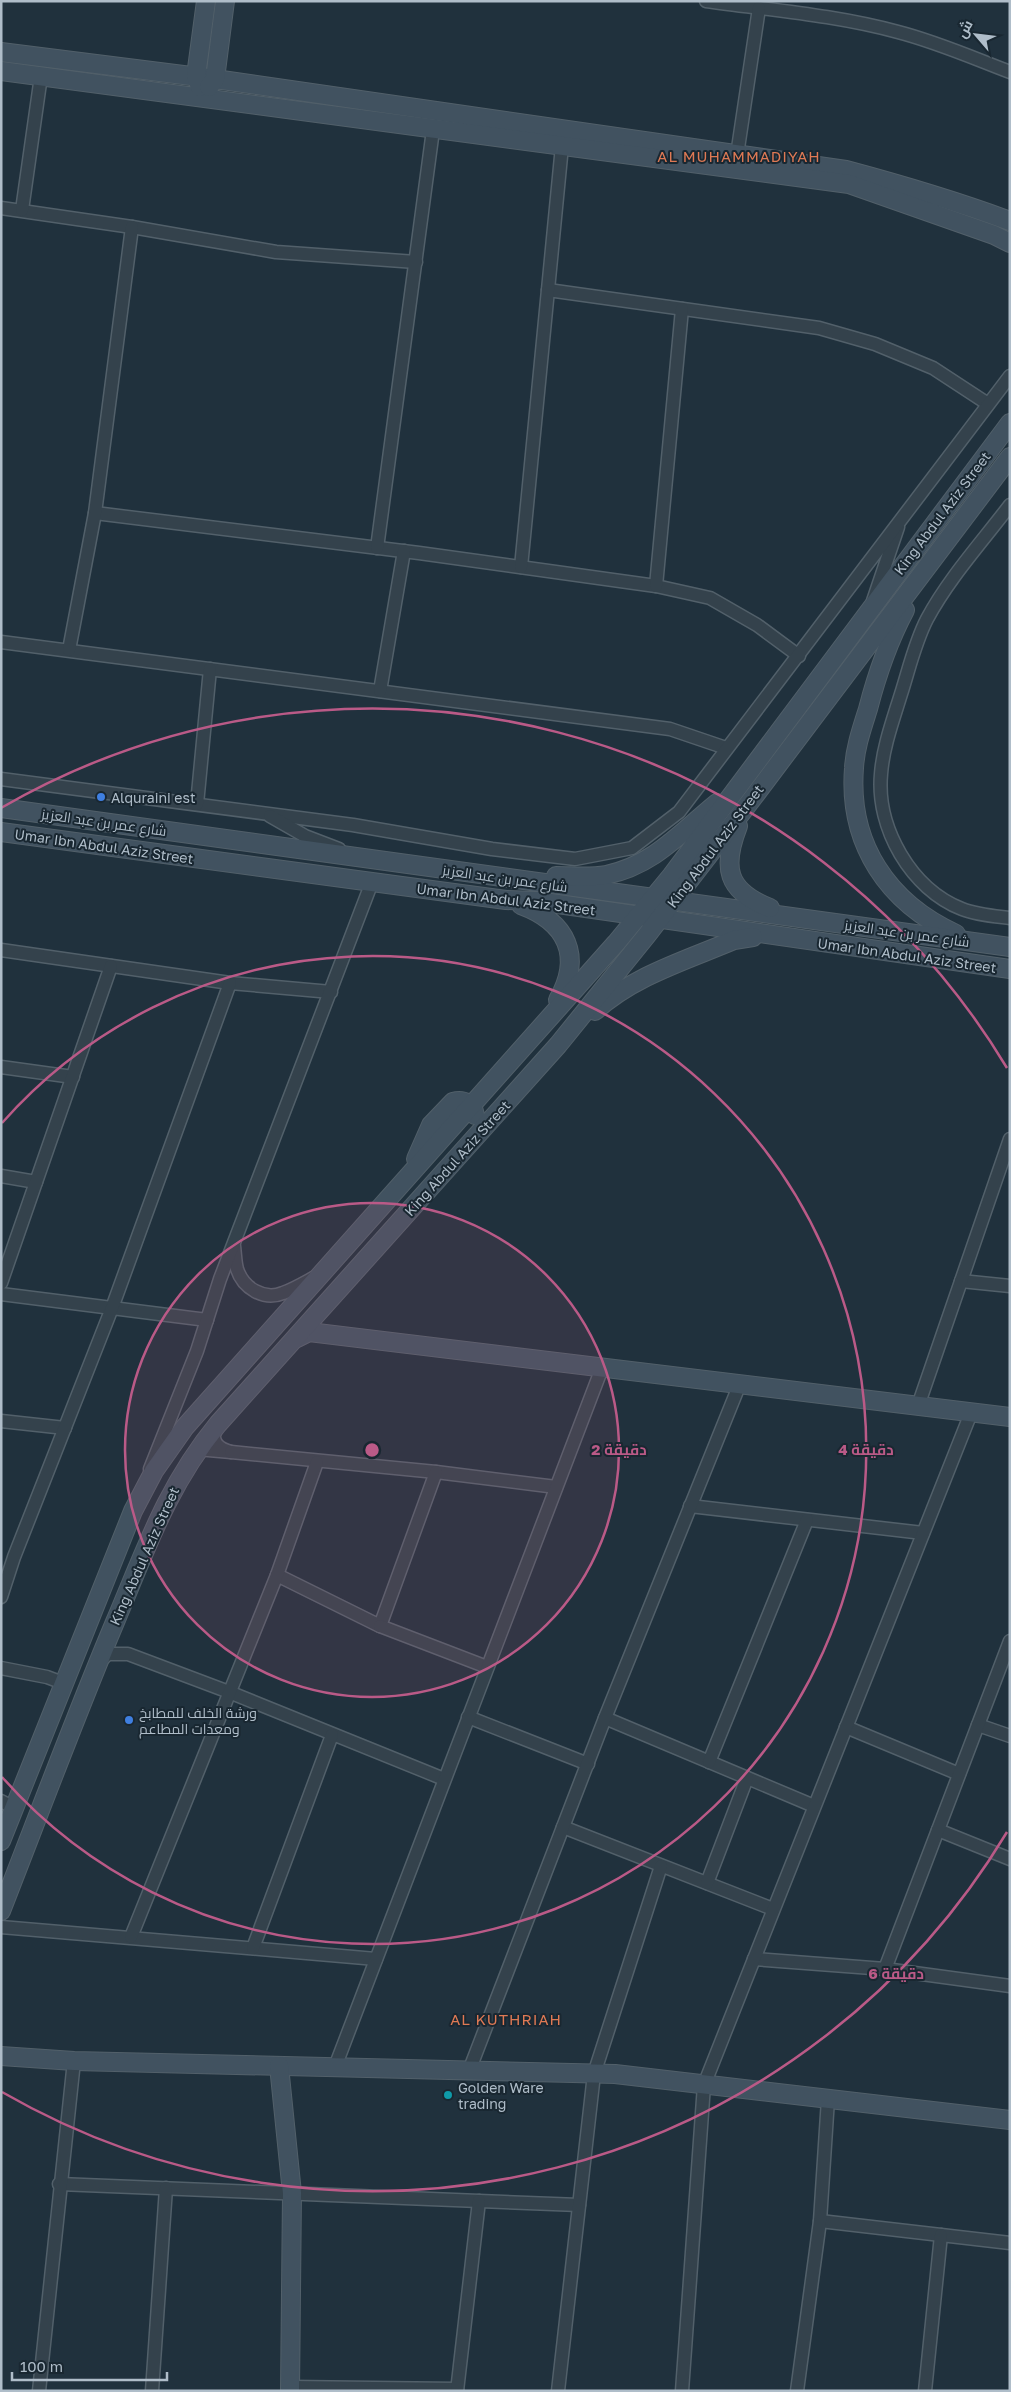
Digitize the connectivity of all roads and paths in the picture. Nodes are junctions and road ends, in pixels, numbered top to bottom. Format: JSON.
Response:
{"nodes":[{"id":1,"x":206,"y":1,"type":"edge"},
{"id":2,"x":226,"y":1,"type":"edge"},
{"id":3,"x":706,"y":1,"type":"edge"},
{"id":4,"x":760,"y":8,"type":"junction"},
{"id":5,"x":1,"y":52,"type":"edge"},
{"id":6,"x":1,"y":71,"type":"edge"},
{"id":7,"x":1010,"y":72,"type":"edge"},
{"id":8,"x":41,"y":76,"type":"junction"},
{"id":9,"x":196,"y":76,"type":"junction"},
{"id":10,"x":214,"y":79,"type":"junction"},
{"id":11,"x":203,"y":96,"type":"junction"},
{"id":12,"x":433,"y":130,"type":"junction"},
{"id":13,"x":562,"y":146,"type":"junction"},
{"id":14,"x":737,"y":155,"type":"junction"},
{"id":15,"x":1,"y":208,"type":"edge"},
{"id":16,"x":22,"y":210,"type":"junction"},
{"id":17,"x":1010,"y":222,"type":"edge"},
{"id":18,"x":132,"y":227,"type":"junction"},
{"id":19,"x":1010,"y":243,"type":"edge"},
{"id":20,"x":416,"y":262,"type":"junction"},
{"id":21,"x":548,"y":290,"type":"junction"},
{"id":22,"x":682,"y":309,"type":"junction"},
{"id":23,"x":1010,"y":376,"type":"edge"},
{"id":24,"x":988,"y":404,"type":"junction"},
{"id":25,"x":1010,"y":423,"type":"edge"},
{"id":26,"x":1010,"y":457,"type":"edge"},
{"id":27,"x":1010,"y":505,"type":"edge"},
{"id":28,"x":95,"y":512,"type":"junction"},
{"id":29,"x":902,"y":516,"type":"junction"},
{"id":30,"x":377,"y":548,"type":"junction"},
{"id":31,"x":404,"y":551,"type":"junction"},
{"id":32,"x":927,"y":566,"type":"junction"},
{"id":33,"x":521,"y":567,"type":"junction"},
{"id":34,"x":656,"y":586,"type":"junction"},
{"id":35,"x":869,"y":610,"type":"junction"},
{"id":36,"x":1,"y":642,"type":"edge"},
{"id":37,"x":69,"y":650,"type":"junction"},
{"id":38,"x":799,"y":656,"type":"junction"},
{"id":39,"x":210,"y":669,"type":"junction"},
{"id":40,"x":380,"y":691,"type":"junction"},
{"id":41,"x":726,"y":748,"type":"junction"},
{"id":42,"x":1,"y":778,"type":"edge"},
{"id":43,"x":737,"y":787,"type":"junction"},
{"id":44,"x":197,"y":804,"type":"junction"},
{"id":45,"x":746,"y":807,"type":"junction"},
{"id":46,"x":1,"y":808,"type":"edge"},
{"id":47,"x":264,"y":813,"type":"junction"},
{"id":48,"x":1,"y":832,"type":"edge"},
{"id":49,"x":360,"y":857,"type":"junction"},
{"id":50,"x":505,"y":878,"type":"junction"},
{"id":51,"x":372,"y":882,"type":"junction"},
{"id":52,"x":653,"y":898,"type":"junction"},
{"id":53,"x":506,"y":900,"type":"junction"},
{"id":54,"x":673,"y":901,"type":"junction"},
{"id":55,"x":979,"y":915,"type":"junction"},
{"id":56,"x":638,"y":917,"type":"junction"},
{"id":57,"x":794,"y":917,"type":"junction"},
{"id":58,"x":1010,"y":918,"type":"edge"},
{"id":59,"x":659,"y":920,"type":"junction"},
{"id":60,"x":1010,"y":928,"type":"edge"},
{"id":61,"x":768,"y":935,"type":"junction"},
{"id":62,"x":975,"y":943,"type":"junction"},
{"id":63,"x":1010,"y":947,"type":"edge"},
{"id":64,"x":1,"y":950,"type":"edge"},
{"id":65,"x":112,"y":966,"type":"junction"},
{"id":66,"x":1010,"y":969,"type":"edge"},
{"id":67,"x":230,"y":983,"type":"junction"},
{"id":68,"x":331,"y":992,"type":"junction"},
{"id":69,"x":545,"y":1023,"type":"junction"},
{"id":70,"x":558,"y":1045,"type":"junction"},
{"id":71,"x":1,"y":1067,"type":"edge"},
{"id":72,"x":73,"y":1077,"type":"junction"},
{"id":73,"x":471,"y":1106,"type":"junction"},
{"id":74,"x":1010,"y":1139,"type":"edge"},
{"id":75,"x":1,"y":1176,"type":"edge"},
{"id":76,"x":36,"y":1182,"type":"junction"},
{"id":77,"x":234,"y":1243,"type":"junction"},
{"id":78,"x":378,"y":1247,"type":"junction"},
{"id":79,"x":321,"y":1274,"type":"junction"},
{"id":80,"x":961,"y":1280,"type":"junction"},
{"id":81,"x":1,"y":1283,"type":"edge"},
{"id":82,"x":1010,"y":1286,"type":"edge"},
{"id":83,"x":1,"y":1294,"type":"edge"},
{"id":84,"x":331,"y":1300,"type":"junction"},
{"id":85,"x":112,"y":1308,"type":"junction"},
{"id":86,"x":207,"y":1320,"type":"junction"},
{"id":87,"x":339,"y":1336,"type":"junction"},
{"id":88,"x":297,"y":1338,"type":"junction"},
{"id":89,"x":602,"y":1368,"type":"junction"},
{"id":90,"x":739,"y":1386,"type":"junction"},
{"id":91,"x":918,"y":1406,"type":"junction"},
{"id":92,"x":971,"y":1413,"type":"junction"},
{"id":93,"x":1010,"y":1417,"type":"edge"},
{"id":94,"x":1,"y":1421,"type":"edge"},
{"id":95,"x":218,"y":1424,"type":"junction"},
{"id":96,"x":65,"y":1428,"type":"junction"},
{"id":97,"x":198,"y":1449,"type":"junction"},
{"id":98,"x":231,"y":1452,"type":"junction"},
{"id":99,"x":317,"y":1462,"type":"junction"},
{"id":100,"x":436,"y":1472,"type":"junction"},
{"id":101,"x":556,"y":1487,"type":"junction"},
{"id":102,"x":690,"y":1506,"type":"junction"},
{"id":103,"x":133,"y":1511,"type":"junction"},
{"id":104,"x":808,"y":1520,"type":"junction"},
{"id":105,"x":923,"y":1533,"type":"junction"},
{"id":106,"x":1,"y":1555,"type":"edge"},
{"id":107,"x":14,"y":1557,"type":"junction"},
{"id":108,"x":277,"y":1575,"type":"junction"},
{"id":109,"x":100,"y":1592,"type":"junction"},
{"id":110,"x":1,"y":1597,"type":"edge"},
{"id":111,"x":380,"y":1626,"type":"junction"},
{"id":112,"x":1010,"y":1641,"type":"edge"},
{"id":113,"x":98,"y":1662,"type":"junction"},
{"id":114,"x":487,"y":1667,"type":"junction"},
{"id":115,"x":1,"y":1668,"type":"edge"},
{"id":116,"x":63,"y":1683,"type":"junction"},
{"id":117,"x":229,"y":1692,"type":"junction"},
{"id":118,"x":468,"y":1717,"type":"junction"},
{"id":119,"x":605,"y":1718,"type":"junction"},
{"id":120,"x":75,"y":1722,"type":"junction"},
{"id":121,"x":978,"y":1725,"type":"junction"},
{"id":122,"x":846,"y":1727,"type":"junction"},
{"id":123,"x":332,"y":1735,"type":"junction"},
{"id":124,"x":1010,"y":1736,"type":"edge"},
{"id":125,"x":709,"y":1762,"type":"junction"},
{"id":126,"x":588,"y":1764,"type":"junction"},
{"id":127,"x":959,"y":1774,"type":"junction"},
{"id":128,"x":747,"y":1778,"type":"junction"},
{"id":129,"x":444,"y":1779,"type":"junction"},
{"id":130,"x":8,"y":1804,"type":"edge"},
{"id":131,"x":814,"y":1806,"type":"junction"},
{"id":132,"x":563,"y":1827,"type":"junction"},
{"id":133,"x":938,"y":1830,"type":"junction"},
{"id":134,"x":1,"y":1841,"type":"edge"},
{"id":135,"x":1010,"y":1859,"type":"edge"},
{"id":136,"x":661,"y":1866,"type":"junction"},
{"id":137,"x":707,"y":1884,"type":"junction"},
{"id":138,"x":773,"y":1909,"type":"junction"},
{"id":139,"x":1,"y":1911,"type":"edge"},
{"id":140,"x":1,"y":1927,"type":"edge"},
{"id":141,"x":131,"y":1937,"type":"junction"},
{"id":142,"x":253,"y":1948,"type":"junction"},
{"id":143,"x":376,"y":1959,"type":"junction"},
{"id":144,"x":754,"y":1959,"type":"junction"},
{"id":145,"x":885,"y":1969,"type":"junction"},
{"id":146,"x":1010,"y":1986,"type":"edge"},
{"id":147,"x":1,"y":2056,"type":"edge"},
{"id":148,"x":74,"y":2061,"type":"junction"},
{"id":149,"x":279,"y":2066,"type":"junction"},
{"id":150,"x":335,"y":2067,"type":"junction"},
{"id":151,"x":469,"y":2071,"type":"junction"},
{"id":152,"x":594,"y":2074,"type":"junction"},
{"id":153,"x":704,"y":2085,"type":"junction"},
{"id":154,"x":828,"y":2099,"type":"junction"},
{"id":155,"x":1010,"y":2120,"type":"edge"},
{"id":156,"x":59,"y":2184,"type":"junction"},
{"id":157,"x":166,"y":2188,"type":"junction"},
{"id":158,"x":292,"y":2193,"type":"junction"},
{"id":159,"x":478,"y":2201,"type":"junction"},
{"id":160,"x":579,"y":2205,"type":"junction"},
{"id":161,"x":820,"y":2221,"type":"junction"},
{"id":162,"x":941,"y":2235,"type":"junction"},
{"id":163,"x":1010,"y":2243,"type":"edge"},
{"id":164,"x":290,"y":2389,"type":"edge"},
{"id":165,"x":457,"y":2390,"type":"edge"},
{"id":166,"x":39,"y":2391,"type":"edge"},
{"id":167,"x":152,"y":2391,"type":"edge"},
{"id":168,"x":558,"y":2391,"type":"edge"},
{"id":169,"x":682,"y":2391,"type":"edge"},
{"id":170,"x":797,"y":2391,"type":"edge"},
{"id":171,"x":924,"y":2391,"type":"edge"}],
"edges":[{"from":1,"to":9,"type":"street"},
{"from":2,"to":10,"type":"street"},
{"from":3,"to":4,"type":"street"},
{"from":4,"to":7,"type":"street"},
{"from":4,"to":14,"type":"street"},
{"from":5,"to":9,"type":"street"},
{"from":6,"to":8,"type":"street"},
{"from":8,"to":11,"type":"street"},
{"from":8,"to":16,"type":"street"},
{"from":9,"to":10,"type":"street"},
{"from":9,"to":11,"type":"street"},
{"from":10,"to":11,"type":"street"},
{"from":10,"to":14,"type":"street"},
{"from":11,"to":12,"type":"street"},
{"from":12,"to":13,"type":"street"},
{"from":12,"to":20,"type":"street"},
{"from":13,"to":19,"type":"street"},
{"from":13,"to":21,"type":"street"},
{"from":14,"to":17,"type":"street"},
{"from":15,"to":16,"type":"street"},
{"from":16,"to":18,"type":"street"},
{"from":18,"to":20,"type":"street"},
{"from":18,"to":28,"type":"street"},
{"from":20,"to":30,"type":"street"},
{"from":21,"to":22,"type":"street"},
{"from":21,"to":33,"type":"street"},
{"from":22,"to":24,"type":"street"},
{"from":22,"to":34,"type":"street"},
{"from":23,"to":24,"type":"street"},
{"from":24,"to":29,"type":"street"},
{"from":25,"to":35,"type":"street","name":"King Abdul Aziz Street"},
{"from":26,"to":32,"type":"street","name":"King Abdul Aziz Street"},
{"from":27,"to":55,"type":"street"},
{"from":28,"to":30,"type":"street"},
{"from":28,"to":37,"type":"street"},
{"from":29,"to":35,"type":"street"},
{"from":29,"to":38,"type":"street"},
{"from":30,"to":31,"type":"street"},
{"from":31,"to":33,"type":"street"},
{"from":31,"to":40,"type":"street"},
{"from":32,"to":45,"type":"street","name":"King Abdul Aziz Street"},
{"from":32,"to":62,"type":"street"},
{"from":33,"to":34,"type":"street"},
{"from":34,"to":38,"type":"street"},
{"from":35,"to":43,"type":"street","name":"King Abdul Aziz Street"},
{"from":36,"to":37,"type":"street"},
{"from":37,"to":39,"type":"street"},
{"from":38,"to":41,"type":"street"},
{"from":39,"to":40,"type":"street"},
{"from":39,"to":44,"type":"street"},
{"from":40,"to":41,"type":"street"},
{"from":41,"to":47,"type":"street"},
{"from":42,"to":44,"type":"street"},
{"from":43,"to":50,"type":"street"},
{"from":43,"to":52,"type":"street","name":"King Abdul Aziz Street"},
{"from":44,"to":47,"type":"street"},
{"from":45,"to":54,"type":"street","name":"King Abdul Aziz Street"},
{"from":45,"to":57,"type":"street"},
{"from":46,"to":49,"type":"street","name":"شارع عمر بن عبد العزيز"},
{"from":47,"to":49,"type":"street"},
{"from":48,"to":51,"type":"street","name":"Umar Ibn Abdul Aziz Street"},
{"from":49,"to":50,"type":"street","name":"شارع عمر بن عبد العزيز"},
{"from":50,"to":52,"type":"street","name":"شارع عمر بن عبد العزيز"},
{"from":51,"to":53,"type":"street","name":"Umar Ibn Abdul Aziz Street"},
{"from":51,"to":68,"type":"street"},
{"from":52,"to":54,"type":"street","name":"شارع عمر بن عبد العزيز"},
{"from":52,"to":56,"type":"street","name":"King Abdul Aziz Street"},
{"from":53,"to":56,"type":"street","name":"Umar Ibn Abdul Aziz Street"},
{"from":53,"to":69,"type":"street"},
{"from":54,"to":57,"type":"street","name":"شارع عمر بن عبد العزيز"},
{"from":54,"to":59,"type":"street","name":"King Abdul Aziz Street"},
{"from":55,"to":58,"type":"street"},
{"from":55,"to":60,"type":"street"},
{"from":56,"to":59,"type":"street","name":"Umar Ibn Abdul Aziz Street"},
{"from":56,"to":69,"type":"street","name":"King Abdul Aziz Street"},
{"from":57,"to":62,"type":"street","name":"شارع عمر بن عبد العزيز"},
{"from":59,"to":61,"type":"street","name":"Umar Ibn Abdul Aziz Street"},
{"from":59,"to":70,"type":"street","name":"King Abdul Aziz Street"},
{"from":61,"to":66,"type":"street","name":"Umar Ibn Abdul Aziz Street"},
{"from":61,"to":70,"type":"street"},
{"from":62,"to":63,"type":"street","name":"شارع عمر بن عبد العزيز"},
{"from":64,"to":65,"type":"street"},
{"from":65,"to":67,"type":"street"},
{"from":65,"to":72,"type":"street"},
{"from":67,"to":68,"type":"street"},
{"from":67,"to":85,"type":"street"},
{"from":68,"to":77,"type":"street"},
{"from":69,"to":73,"type":"street","name":"King Abdul Aziz Street"},
{"from":70,"to":78,"type":"street","name":"King Abdul Aziz Street"},
{"from":71,"to":72,"type":"street"},
{"from":72,"to":76,"type":"street"},
{"from":73,"to":78,"type":"street"},
{"from":73,"to":79,"type":"street","name":"King Abdul Aziz Street"},
{"from":74,"to":80,"type":"street"},
{"from":75,"to":76,"type":"street"},
{"from":76,"to":81,"type":"street"},
{"from":77,"to":79,"type":"street"},
{"from":77,"to":86,"type":"street"},
{"from":78,"to":84,"type":"street","name":"King Abdul Aziz Street"},
{"from":79,"to":103,"type":"street","name":"King Abdul Aziz Street"},
{"from":80,"to":82,"type":"street"},
{"from":80,"to":91,"type":"street"},
{"from":83,"to":85,"type":"street"},
{"from":84,"to":87,"type":"street"},
{"from":84,"to":88,"type":"street","name":"King Abdul Aziz Street"},
{"from":85,"to":86,"type":"street"},
{"from":85,"to":96,"type":"street"},
{"from":86,"to":103,"type":"street"},
{"from":87,"to":88,"type":"street"},
{"from":87,"to":89,"type":"street"},
{"from":88,"to":95,"type":"street","name":"King Abdul Aziz Street"},
{"from":89,"to":90,"type":"street"},
{"from":89,"to":101,"type":"street"},
{"from":90,"to":91,"type":"street"},
{"from":90,"to":102,"type":"street"},
{"from":91,"to":92,"type":"street"},
{"from":92,"to":93,"type":"street"},
{"from":92,"to":105,"type":"street"},
{"from":94,"to":96,"type":"street"},
{"from":95,"to":97,"type":"street","name":"King Abdul Aziz Street"},
{"from":95,"to":98,"type":"street"},
{"from":96,"to":107,"type":"street"},
{"from":97,"to":98,"type":"street"},
{"from":97,"to":113,"type":"street","name":"King Abdul Aziz Street"},
{"from":98,"to":99,"type":"street"},
{"from":99,"to":100,"type":"street"},
{"from":99,"to":108,"type":"street"},
{"from":100,"to":101,"type":"street"},
{"from":100,"to":111,"type":"street"},
{"from":101,"to":114,"type":"street"},
{"from":102,"to":104,"type":"street"},
{"from":102,"to":119,"type":"street"},
{"from":103,"to":109,"type":"street","name":"King Abdul Aziz Street"},
{"from":104,"to":105,"type":"street"},
{"from":104,"to":125,"type":"street"},
{"from":105,"to":122,"type":"street"},
{"from":106,"to":107,"type":"street"},
{"from":107,"to":110,"type":"street"},
{"from":108,"to":111,"type":"street"},
{"from":108,"to":117,"type":"street"},
{"from":109,"to":116,"type":"street","name":"King Abdul Aziz Street"},
{"from":109,"to":120,"type":"street"},
{"from":111,"to":114,"type":"street"},
{"from":112,"to":121,"type":"street"},
{"from":113,"to":117,"type":"street"},
{"from":113,"to":120,"type":"street","name":"King Abdul Aziz Street"},
{"from":114,"to":118,"type":"street"},
{"from":115,"to":116,"type":"street"},
{"from":116,"to":130,"type":"street","name":"King Abdul Aziz Street"},
{"from":117,"to":123,"type":"street"},
{"from":117,"to":141,"type":"street"},
{"from":118,"to":126,"type":"street"},
{"from":118,"to":129,"type":"street"},
{"from":119,"to":125,"type":"street"},
{"from":119,"to":126,"type":"street"},
{"from":120,"to":139,"type":"street","name":"King Abdul Aziz Street"},
{"from":121,"to":124,"type":"street"},
{"from":121,"to":127,"type":"street"},
{"from":122,"to":127,"type":"street"},
{"from":122,"to":131,"type":"street"},
{"from":123,"to":129,"type":"street"},
{"from":123,"to":142,"type":"street"},
{"from":125,"to":128,"type":"street"},
{"from":126,"to":132,"type":"street"},
{"from":127,"to":133,"type":"street"},
{"from":128,"to":131,"type":"street"},
{"from":128,"to":137,"type":"street"},
{"from":129,"to":143,"type":"street"},
{"from":130,"to":134,"type":"street","name":"King Abdul Aziz Street"},
{"from":131,"to":138,"type":"street"},
{"from":132,"to":136,"type":"street"},
{"from":132,"to":151,"type":"street"},
{"from":133,"to":135,"type":"street"},
{"from":133,"to":145,"type":"street"},
{"from":136,"to":137,"type":"street"},
{"from":136,"to":152,"type":"street"},
{"from":137,"to":138,"type":"street"},
{"from":138,"to":144,"type":"street"},
{"from":140,"to":141,"type":"street"},
{"from":141,"to":142,"type":"street"},
{"from":142,"to":143,"type":"street"},
{"from":143,"to":150,"type":"street"},
{"from":144,"to":145,"type":"street"},
{"from":144,"to":153,"type":"street"},
{"from":145,"to":146,"type":"street"},
{"from":147,"to":148,"type":"street"},
{"from":148,"to":149,"type":"street"},
{"from":148,"to":156,"type":"street"},
{"from":149,"to":150,"type":"street"},
{"from":149,"to":158,"type":"street"},
{"from":150,"to":151,"type":"street"},
{"from":151,"to":152,"type":"street"},
{"from":152,"to":153,"type":"street"},
{"from":152,"to":160,"type":"street"},
{"from":153,"to":154,"type":"street"},
{"from":153,"to":169,"type":"street"},
{"from":154,"to":155,"type":"street"},
{"from":154,"to":161,"type":"street"},
{"from":156,"to":157,"type":"street"},
{"from":156,"to":166,"type":"street"},
{"from":157,"to":158,"type":"street"},
{"from":157,"to":167,"type":"street"},
{"from":158,"to":159,"type":"street"},
{"from":158,"to":164,"type":"street"},
{"from":159,"to":160,"type":"street"},
{"from":159,"to":165,"type":"street"},
{"from":160,"to":168,"type":"street"},
{"from":161,"to":162,"type":"street"},
{"from":161,"to":170,"type":"street"},
{"from":162,"to":163,"type":"street"},
{"from":162,"to":171,"type":"street"},
{"from":164,"to":165,"type":"street"}]}
